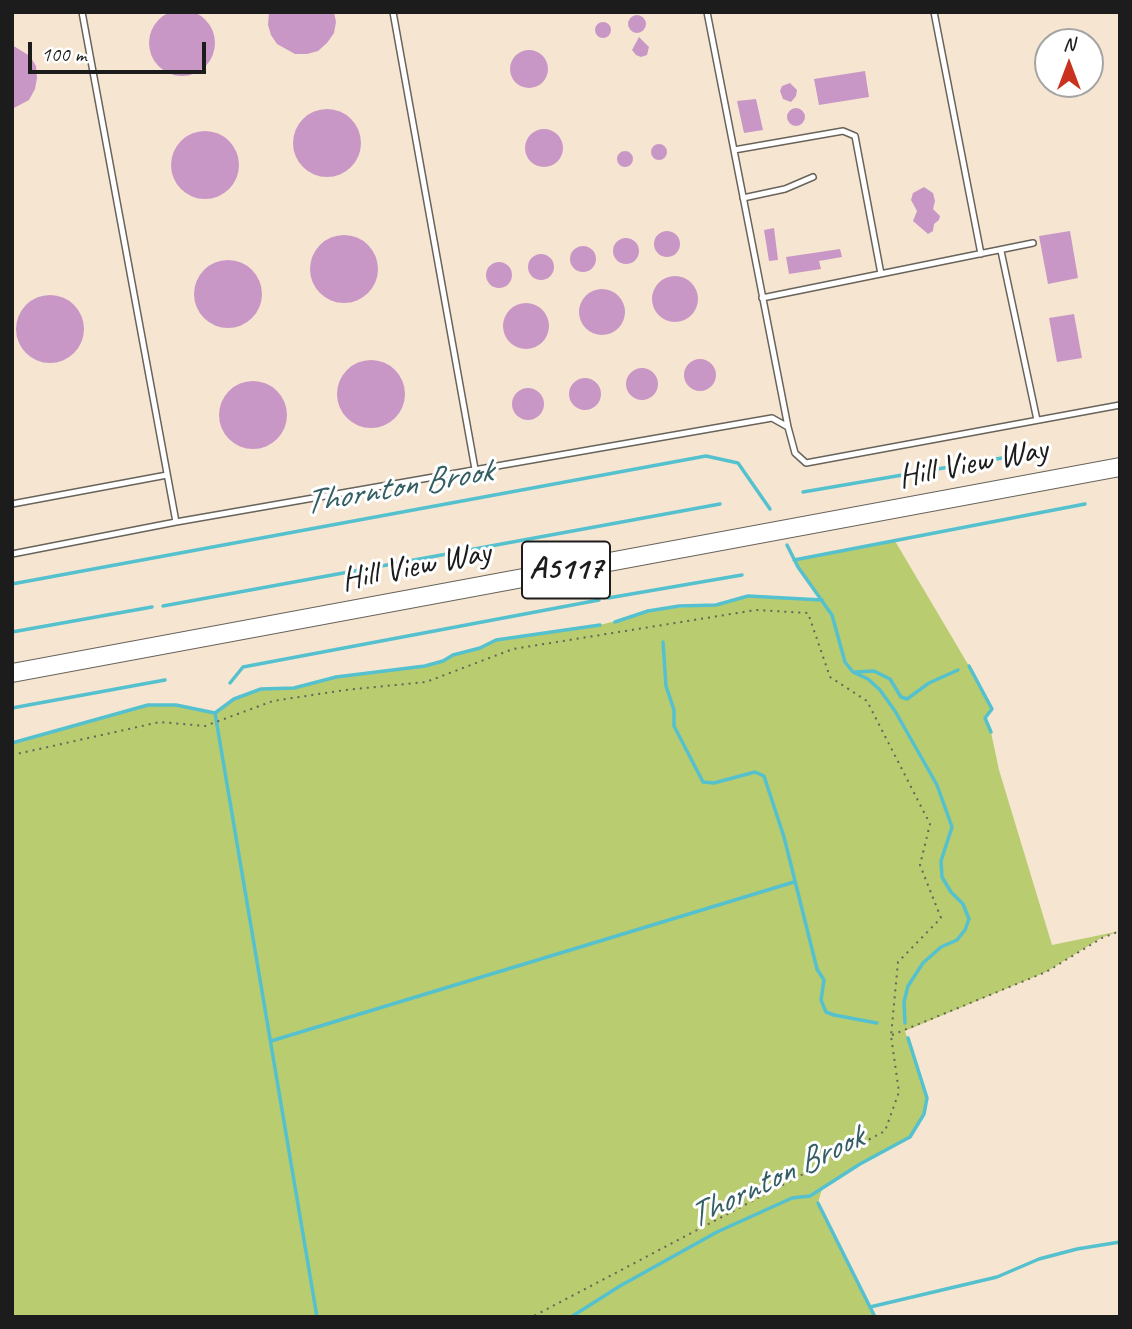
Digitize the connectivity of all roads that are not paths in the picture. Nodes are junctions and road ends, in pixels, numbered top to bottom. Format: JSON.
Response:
{"nodes":[{"id":1,"x":82,"y":12,"type":"edge"},
{"id":2,"x":393,"y":12,"type":"edge"},
{"id":3,"x":707,"y":12,"type":"edge"},
{"id":4,"x":934,"y":12,"type":"edge"},
{"id":5,"x":734,"y":150,"type":"junction"},
{"id":6,"x":813,"y":177,"type":"dead end"},
{"id":7,"x":743,"y":198,"type":"junction"},
{"id":8,"x":1033,"y":243,"type":"dead end"},
{"id":9,"x":1001,"y":251,"type":"junction"},
{"id":10,"x":981,"y":254,"type":"junction"},
{"id":11,"x":881,"y":274,"type":"junction"},
{"id":12,"x":762,"y":298,"type":"junction"},
{"id":13,"x":1120,"y":405,"type":"edge"},
{"id":14,"x":1037,"y":420,"type":"junction"},
{"id":15,"x":788,"y":427,"type":"junction"},
{"id":16,"x":1120,"y":467,"type":"edge"},
{"id":17,"x":475,"y":469,"type":"junction"},
{"id":18,"x":167,"y":475,"type":"junction"},
{"id":19,"x":12,"y":504,"type":"edge"},
{"id":20,"x":176,"y":522,"type":"junction"},
{"id":21,"x":12,"y":554,"type":"edge"},
{"id":22,"x":12,"y":673,"type":"edge"}],
"edges":[{"from":1,"to":18,"type":"lane"},
{"from":2,"to":17,"type":"lane"},
{"from":3,"to":5,"type":"lane"},
{"from":4,"to":10,"type":"lane"},
{"from":5,"to":7,"type":"lane"},
{"from":5,"to":11,"type":"lane"},
{"from":6,"to":7,"type":"lane"},
{"from":7,"to":12,"type":"lane"},
{"from":8,"to":9,"type":"lane"},
{"from":9,"to":10,"type":"lane"},
{"from":9,"to":14,"type":"lane"},
{"from":10,"to":11,"type":"lane"},
{"from":11,"to":12,"type":"lane"},
{"from":12,"to":15,"type":"lane"},
{"from":13,"to":14,"type":"lane"},
{"from":14,"to":15,"type":"lane"},
{"from":15,"to":17,"type":"lane"},
{"from":16,"to":22,"type":"main road","name":"Hill View Way","number":"A5117"},
{"from":17,"to":20,"type":"lane"},
{"from":18,"to":19,"type":"lane"},
{"from":18,"to":20,"type":"lane"},
{"from":20,"to":21,"type":"lane"}]}
